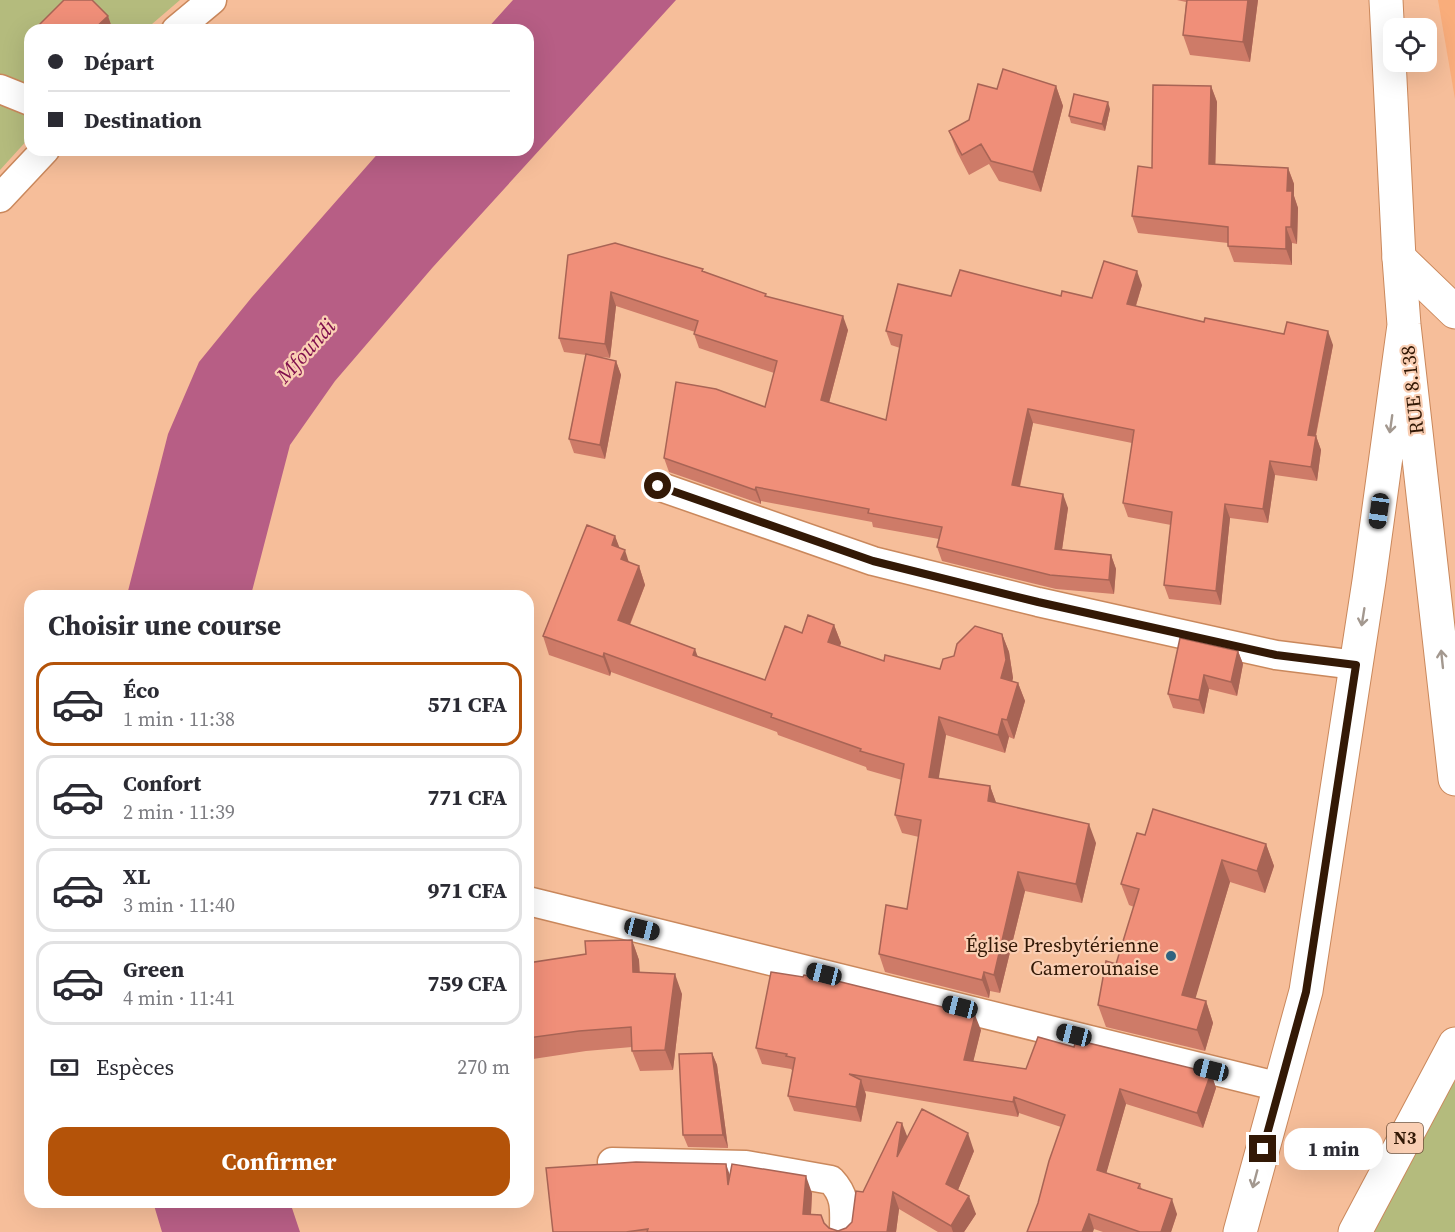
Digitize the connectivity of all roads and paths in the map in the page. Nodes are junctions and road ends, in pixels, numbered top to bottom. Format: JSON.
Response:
{"nodes":[{"id":1,"x":212,"y":0,"type":"edge"},
{"id":2,"x":1386,"y":0,"type":"edge"},
{"id":3,"x":183,"y":24,"type":"edge"},
{"id":4,"x":0,"y":89,"type":"edge"},
{"id":5,"x":24,"y":99,"type":"edge"},
{"id":6,"x":39,"y":156,"type":"edge"},
{"id":7,"x":0,"y":198,"type":"edge"},
{"id":8,"x":1398,"y":258,"type":"junction"},
{"id":9,"x":1455,"y":312,"type":"edge"},
{"id":10,"x":1404,"y":325,"type":"junction"},
{"id":11,"x":658,"y":486,"type":"dead end"},
{"id":12,"x":1356,"y":665,"type":"junction"},
{"id":13,"x":1455,"y":779,"type":"edge"},
{"id":14,"x":534,"y":903,"type":"edge"},
{"id":15,"x":1455,"y":1044,"type":"edge"},
{"id":16,"x":1280,"y":1087,"type":"junction"},
{"id":17,"x":612,"y":1162,"type":"edge"},
{"id":18,"x":844,"y":1232,"type":"edge"},
{"id":19,"x":1240,"y":1232,"type":"edge"},
{"id":20,"x":1355,"y":1232,"type":"edge"}],
"edges":[{"from":1,"to":3,"type":"street"},
{"from":2,"to":8,"type":"main road","name":"RUE 8.138"},
{"from":4,"to":5,"type":"street"},
{"from":6,"to":7,"type":"street"},
{"from":8,"to":9,"type":"main road"},
{"from":8,"to":10,"type":"main road","name":"RUE 8.138"},
{"from":10,"to":12,"type":"main road","one_way":true},
{"from":13,"to":10,"type":"main road","name":"RUE 8.138","one_way":true},
{"from":11,"to":12,"type":"street"},
{"from":12,"to":16,"type":"main road"},
{"from":14,"to":16,"type":"street"},
{"from":15,"to":20,"type":"main road","number":"N3"},
{"from":16,"to":19,"type":"main road","one_way":true},
{"from":17,"to":18,"type":"street"}]}
